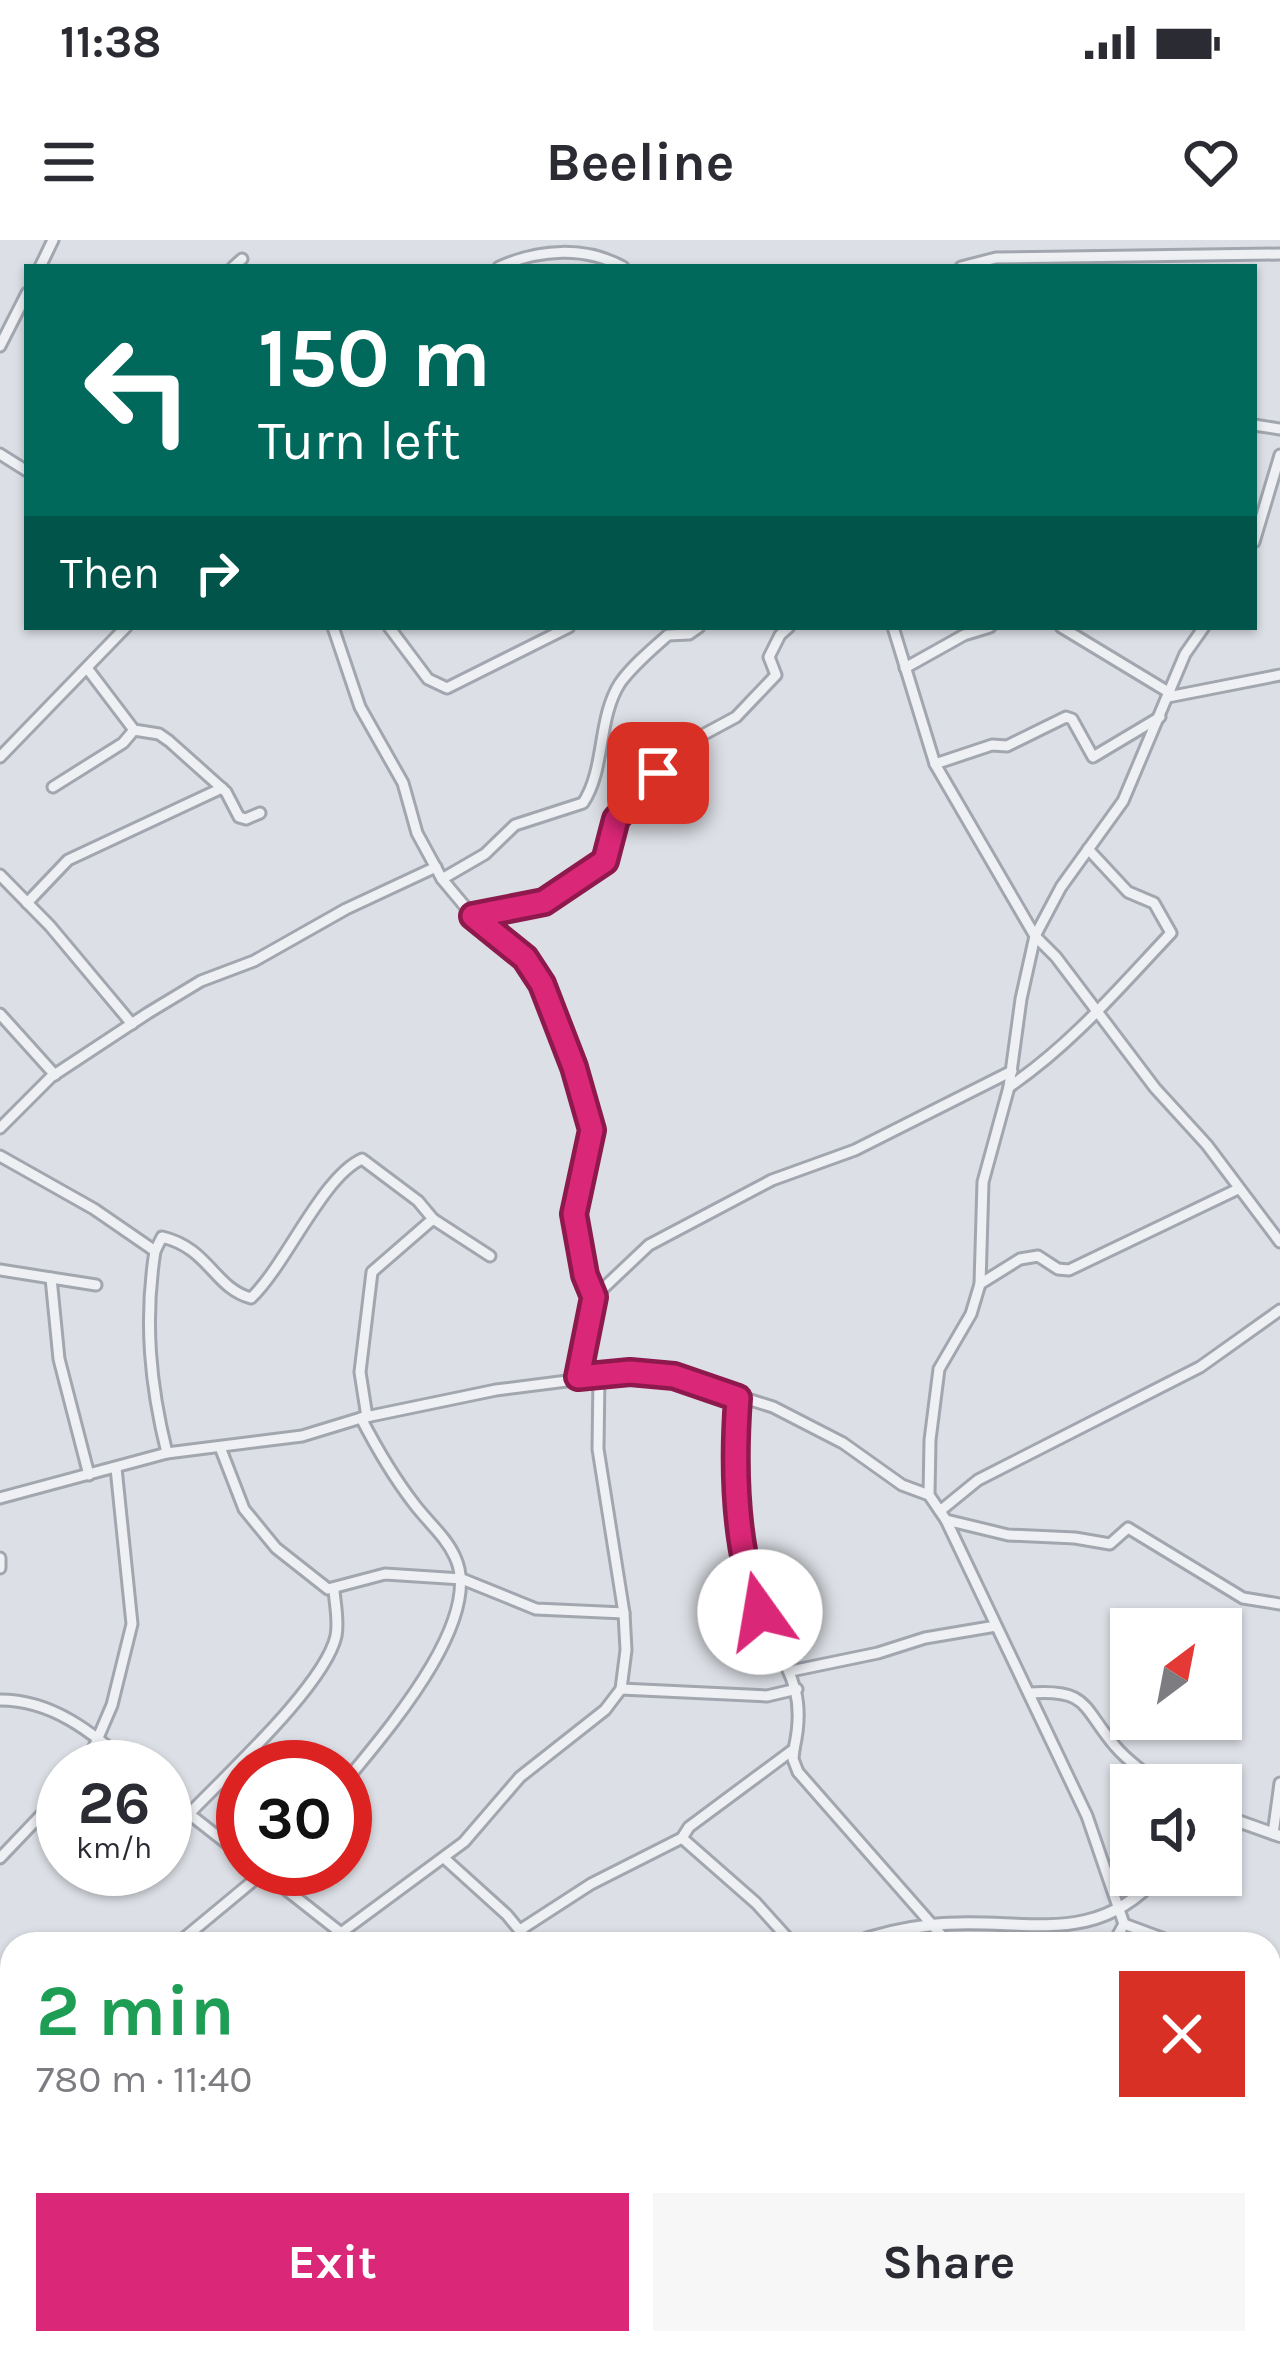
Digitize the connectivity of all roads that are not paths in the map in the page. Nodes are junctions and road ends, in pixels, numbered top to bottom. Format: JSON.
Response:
{"nodes":[{"id":1,"x":1100,"y":254,"type":"junction"},
{"id":2,"x":1162,"y":254,"type":"junction"},
{"id":3,"x":1280,"y":254,"type":"edge"},
{"id":4,"x":508,"y":264,"type":"edge"},
{"id":5,"x":618,"y":264,"type":"edge"},
{"id":6,"x":973,"y":264,"type":"edge"},
{"id":7,"x":1102,"y":264,"type":"edge"},
{"id":8,"x":1160,"y":264,"type":"edge"},
{"id":9,"x":24,"y":299,"type":"edge"},
{"id":10,"x":0,"y":346,"type":"edge"},
{"id":11,"x":0,"y":454,"type":"edge"},
{"id":12,"x":1280,"y":455,"type":"edge"},
{"id":13,"x":23,"y":468,"type":"edge"},
{"id":14,"x":1257,"y":532,"type":"edge"},
{"id":15,"x":123,"y":630,"type":"edge"},
{"id":16,"x":335,"y":630,"type":"edge"},
{"id":17,"x":391,"y":630,"type":"edge"},
{"id":18,"x":562,"y":630,"type":"edge"},
{"id":19,"x":695,"y":630,"type":"edge"},
{"id":20,"x":785,"y":630,"type":"edge"},
{"id":21,"x":894,"y":630,"type":"edge"},
{"id":22,"x":980,"y":630,"type":"edge"},
{"id":23,"x":1066,"y":630,"type":"edge"},
{"id":24,"x":1202,"y":630,"type":"edge"},
{"id":25,"x":87,"y":668,"type":"junction"},
{"id":26,"x":905,"y":668,"type":"junction"},
{"id":27,"x":1280,"y":675,"type":"edge"},
{"id":28,"x":1169,"y":695,"type":"junction"},
{"id":29,"x":1160,"y":716,"type":"junction"},
{"id":30,"x":134,"y":730,"type":"junction"},
{"id":31,"x":0,"y":758,"type":"edge"},
{"id":32,"x":934,"y":764,"type":"junction"},
{"id":33,"x":52,"y":788,"type":"dead end"},
{"id":34,"x":222,"y":788,"type":"junction"},
{"id":35,"x":260,"y":813,"type":"dead end"},
{"id":36,"x":1088,"y":849,"type":"junction"},
{"id":37,"x":436,"y":867,"type":"junction"},
{"id":38,"x":0,"y":875,"type":"edge"},
{"id":39,"x":442,"y":879,"type":"junction"},
{"id":40,"x":27,"y":903,"type":"junction"},
{"id":41,"x":473,"y":916,"type":"junction"},
{"id":42,"x":1035,"y":936,"type":"junction"},
{"id":43,"x":1099,"y":1010,"type":"junction"},
{"id":44,"x":0,"y":1014,"type":"edge"},
{"id":45,"x":132,"y":1024,"type":"junction"},
{"id":46,"x":1012,"y":1071,"type":"junction"},
{"id":47,"x":56,"y":1075,"type":"junction"},
{"id":48,"x":1010,"y":1088,"type":"junction"},
{"id":49,"x":0,"y":1128,"type":"edge"},
{"id":50,"x":0,"y":1156,"type":"edge"},
{"id":51,"x":1238,"y":1189,"type":"junction"},
{"id":52,"x":433,"y":1219,"type":"junction"},
{"id":53,"x":1280,"y":1242,"type":"edge"},
{"id":54,"x":155,"y":1251,"type":"junction"},
{"id":55,"x":490,"y":1256,"type":"dead end"},
{"id":56,"x":0,"y":1270,"type":"edge"},
{"id":57,"x":51,"y":1278,"type":"junction"},
{"id":58,"x":980,"y":1284,"type":"junction"},
{"id":59,"x":96,"y":1286,"type":"dead end"},
{"id":60,"x":594,"y":1297,"type":"junction"},
{"id":61,"x":1280,"y":1310,"type":"edge"},
{"id":62,"x":578,"y":1377,"type":"junction"},
{"id":63,"x":599,"y":1377,"type":"junction"},
{"id":64,"x":738,"y":1398,"type":"junction"},
{"id":65,"x":364,"y":1418,"type":"junction"},
{"id":66,"x":220,"y":1447,"type":"junction"},
{"id":67,"x":167,"y":1454,"type":"junction"},
{"id":68,"x":116,"y":1468,"type":"junction"},
{"id":69,"x":89,"y":1475,"type":"junction"},
{"id":70,"x":929,"y":1495,"type":"junction"},
{"id":71,"x":0,"y":1498,"type":"edge"},
{"id":72,"x":943,"y":1516,"type":"junction"},
{"id":73,"x":0,"y":1558,"type":"edge"},
{"id":74,"x":0,"y":1568,"type":"edge"},
{"id":75,"x":462,"y":1579,"type":"junction"},
{"id":76,"x":334,"y":1589,"type":"junction"},
{"id":77,"x":1280,"y":1604,"type":"edge"},
{"id":78,"x":624,"y":1612,"type":"junction"},
{"id":79,"x":996,"y":1626,"type":"junction"},
{"id":80,"x":791,"y":1671,"type":"junction"},
{"id":81,"x":621,"y":1689,"type":"junction"},
{"id":82,"x":797,"y":1689,"type":"junction"},
{"id":83,"x":1030,"y":1694,"type":"junction"},
{"id":84,"x":767,"y":1696,"type":"junction"},
{"id":85,"x":0,"y":1700,"type":"edge"},
{"id":86,"x":799,"y":1709,"type":"junction"},
{"id":87,"x":97,"y":1736,"type":"junction"},
{"id":88,"x":95,"y":1740,"type":"edge"},
{"id":89,"x":102,"y":1740,"type":"edge"},
{"id":90,"x":372,"y":1745,"type":"edge"},
{"id":91,"x":794,"y":1749,"type":"junction"},
{"id":92,"x":1134,"y":1764,"type":"edge"},
{"id":93,"x":1280,"y":1783,"type":"edge"},
{"id":94,"x":192,"y":1811,"type":"edge"},
{"id":95,"x":36,"y":1820,"type":"edge"},
{"id":96,"x":1242,"y":1823,"type":"edge"},
{"id":97,"x":1276,"y":1835,"type":"edge"},
{"id":98,"x":682,"y":1838,"type":"junction"},
{"id":99,"x":0,"y":1858,"type":"edge"},
{"id":100,"x":444,"y":1858,"type":"junction"},
{"id":101,"x":234,"y":1896,"type":"edge"},
{"id":102,"x":297,"y":1896,"type":"edge"},
{"id":103,"x":1134,"y":1896,"type":"edge"},
{"id":104,"x":1117,"y":1911,"type":"junction"},
{"id":105,"x":934,"y":1924,"type":"junction"},
{"id":106,"x":1124,"y":1924,"type":"junction"},
{"id":107,"x":520,"y":1930,"type":"joint"},
{"id":108,"x":192,"y":1932,"type":"edge"},
{"id":109,"x":343,"y":1932,"type":"edge"},
{"id":110,"x":345,"y":1932,"type":"edge"},
{"id":111,"x":782,"y":1932,"type":"edge"},
{"id":112,"x":900,"y":1932,"type":"edge"},
{"id":113,"x":940,"y":1932,"type":"edge"},
{"id":114,"x":1120,"y":1932,"type":"edge"},
{"id":115,"x":1146,"y":1932,"type":"edge"}],
"edges":[{"from":1,"to":2,"type":"street"},
{"from":1,"to":6,"type":"street"},
{"from":1,"to":7,"type":"street"},
{"from":2,"to":3,"type":"street"},
{"from":2,"to":8,"type":"street"},
{"from":4,"to":5,"type":"street"},
{"from":9,"to":10,"type":"street"},
{"from":11,"to":13,"type":"street"},
{"from":12,"to":14,"type":"street"},
{"from":15,"to":25,"type":"street"},
{"from":16,"to":37,"type":"street"},
{"from":17,"to":18,"type":"street"},
{"from":19,"to":39,"type":"street"},
{"from":20,"to":41,"type":"street"},
{"from":21,"to":26,"type":"street"},
{"from":22,"to":26,"type":"street"},
{"from":23,"to":28,"type":"street"},
{"from":24,"to":28,"type":"street"},
{"from":25,"to":30,"type":"street"},
{"from":25,"to":31,"type":"street"},
{"from":26,"to":32,"type":"street"},
{"from":27,"to":28,"type":"street"},
{"from":28,"to":29,"type":"street"},
{"from":29,"to":32,"type":"street"},
{"from":29,"to":36,"type":"street"},
{"from":30,"to":33,"type":"street"},
{"from":30,"to":34,"type":"street"},
{"from":32,"to":42,"type":"street"},
{"from":34,"to":35,"type":"street"},
{"from":34,"to":40,"type":"street"},
{"from":36,"to":42,"type":"street"},
{"from":36,"to":43,"type":"street"},
{"from":37,"to":39,"type":"street"},
{"from":37,"to":45,"type":"street"},
{"from":38,"to":40,"type":"street"},
{"from":39,"to":41,"type":"street"},
{"from":40,"to":45,"type":"street"},
{"from":41,"to":60,"type":"street"},
{"from":42,"to":43,"type":"street"},
{"from":42,"to":46,"type":"street"},
{"from":43,"to":48,"type":"street"},
{"from":43,"to":51,"type":"street"},
{"from":44,"to":47,"type":"street"},
{"from":45,"to":47,"type":"street"},
{"from":46,"to":48,"type":"street"},
{"from":46,"to":60,"type":"street"},
{"from":47,"to":49,"type":"street"},
{"from":48,"to":58,"type":"street"},
{"from":50,"to":54,"type":"street"},
{"from":51,"to":53,"type":"street"},
{"from":51,"to":58,"type":"street"},
{"from":52,"to":54,"type":"street"},
{"from":52,"to":55,"type":"street"},
{"from":52,"to":65,"type":"street"},
{"from":54,"to":67,"type":"street"},
{"from":56,"to":57,"type":"street"},
{"from":57,"to":59,"type":"street"},
{"from":57,"to":69,"type":"street"},
{"from":58,"to":70,"type":"street"},
{"from":60,"to":62,"type":"street"},
{"from":61,"to":72,"type":"street"},
{"from":62,"to":63,"type":"street"},
{"from":62,"to":65,"type":"street"},
{"from":63,"to":64,"type":"street"},
{"from":63,"to":78,"type":"street"},
{"from":64,"to":70,"type":"street"},
{"from":64,"to":80,"type":"street"},
{"from":65,"to":66,"type":"street"},
{"from":65,"to":75,"type":"street"},
{"from":66,"to":67,"type":"street"},
{"from":66,"to":76,"type":"street"},
{"from":67,"to":68,"type":"street"},
{"from":68,"to":69,"type":"street"},
{"from":68,"to":87,"type":"street"},
{"from":69,"to":71,"type":"street"},
{"from":70,"to":72,"type":"street"},
{"from":72,"to":77,"type":"street"},
{"from":72,"to":79,"type":"street"},
{"from":73,"to":74,"type":"street"},
{"from":75,"to":76,"type":"street"},
{"from":75,"to":78,"type":"street"},
{"from":75,"to":90,"type":"street"},
{"from":76,"to":94,"type":"street"},
{"from":78,"to":81,"type":"street"},
{"from":79,"to":80,"type":"street"},
{"from":79,"to":83,"type":"street"},
{"from":80,"to":82,"type":"street"},
{"from":81,"to":84,"type":"street"},
{"from":81,"to":100,"type":"street"},
{"from":82,"to":84,"type":"street"},
{"from":82,"to":86,"type":"street"},
{"from":83,"to":92,"type":"street"},
{"from":83,"to":104,"type":"street"},
{"from":84,"to":86,"type":"street"},
{"from":85,"to":87,"type":"street"},
{"from":86,"to":91,"type":"street"},
{"from":87,"to":88,"type":"street"},
{"from":87,"to":89,"type":"street"},
{"from":91,"to":98,"type":"street"},
{"from":91,"to":105,"type":"street"},
{"from":93,"to":97,"type":"street"},
{"from":95,"to":99,"type":"street"},
{"from":96,"to":97,"type":"street"},
{"from":98,"to":107,"type":"street"},
{"from":98,"to":111,"type":"street"},
{"from":100,"to":107,"type":"street"},
{"from":100,"to":110,"type":"street"},
{"from":101,"to":108,"type":"street"},
{"from":102,"to":109,"type":"street"},
{"from":103,"to":104,"type":"street"},
{"from":104,"to":105,"type":"street"},
{"from":104,"to":106,"type":"street"},
{"from":105,"to":112,"type":"street"},
{"from":105,"to":113,"type":"street"},
{"from":106,"to":114,"type":"street"},
{"from":106,"to":115,"type":"street"}]}
